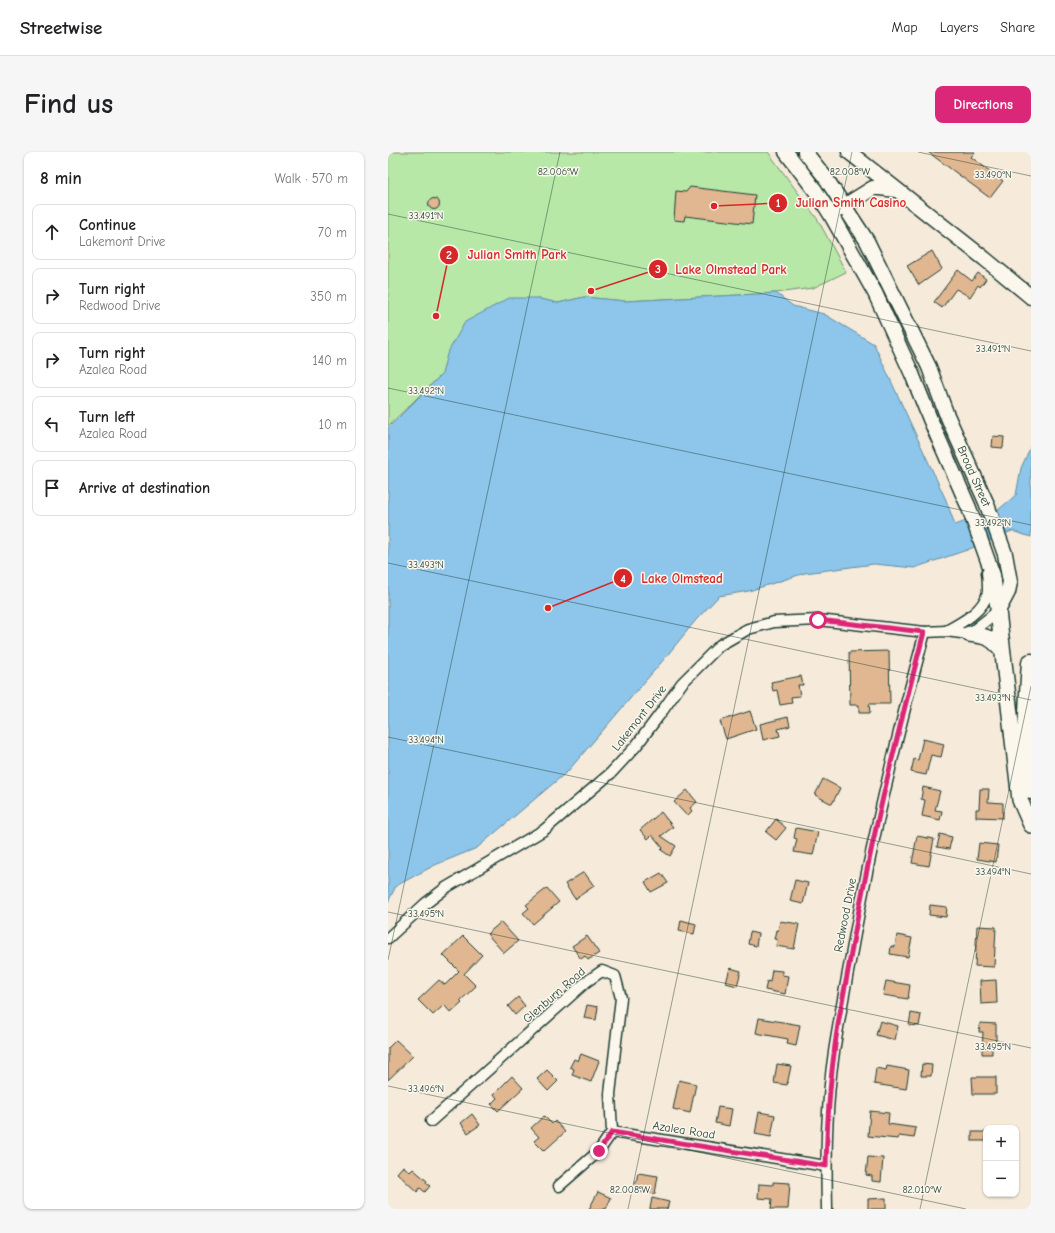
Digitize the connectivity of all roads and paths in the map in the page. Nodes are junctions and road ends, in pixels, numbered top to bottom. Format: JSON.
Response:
{"nodes":[{"id":1,"x":786,"y":152,"type":"edge"},
{"id":2,"x":805,"y":152,"type":"edge"},
{"id":3,"x":849,"y":152,"type":"edge"},
{"id":4,"x":899,"y":191,"type":"junction"},
{"id":5,"x":845,"y":206,"type":"junction"},
{"id":6,"x":831,"y":214,"type":"junction"},
{"id":7,"x":1031,"y":297,"type":"edge"},
{"id":8,"x":987,"y":559,"type":"junction"},
{"id":9,"x":998,"y":612,"type":"junction"},
{"id":10,"x":946,"y":631,"type":"junction"},
{"id":11,"x":924,"y":632,"type":"junction"},
{"id":12,"x":969,"y":634,"type":"junction"},
{"id":13,"x":1002,"y":650,"type":"junction"},
{"id":14,"x":1031,"y":663,"type":"edge"},
{"id":15,"x":1031,"y":790,"type":"edge"},
{"id":16,"x":1031,"y":825,"type":"edge"},
{"id":17,"x":388,"y":938,"type":"edge"},
{"id":18,"x":431,"y":1121,"type":"dead end"},
{"id":19,"x":612,"y":1132,"type":"junction"},
{"id":20,"x":826,"y":1166,"type":"junction"},
{"id":21,"x":560,"y":1186,"type":"dead end"},
{"id":22,"x":827,"y":1209,"type":"edge"}],
"edges":[{"from":1,"to":6,"type":"main road","name":"Broad Street"},
{"from":2,"to":5,"type":"main road","name":"Broad Street"},
{"from":3,"to":4,"type":"main road"},
{"from":4,"to":5,"type":"main road"},
{"from":4,"to":7,"type":"main road"},
{"from":5,"to":6,"type":"main road"},
{"from":5,"to":9,"type":"main road","name":"Broad Street"},
{"from":6,"to":8,"type":"main road","name":"Broad Street"},
{"from":8,"to":9,"type":"main road","name":"Broad Street"},
{"from":8,"to":10,"type":"street","name":"Lakemont Drive"},
{"from":9,"to":12,"type":"street"},
{"from":9,"to":13,"type":"main road"},
{"from":10,"to":11,"type":"street","name":"Lakemont Drive"},
{"from":10,"to":12,"type":"street","name":"Lakemont Drive"},
{"from":11,"to":17,"type":"street","name":"Lakemont Drive"},
{"from":11,"to":20,"type":"street","name":"Redwood Drive"},
{"from":12,"to":13,"type":"main road"},
{"from":13,"to":16,"type":"main road"},
{"from":14,"to":15,"type":"highway"},
{"from":18,"to":19,"type":"street","name":"Glenburn Road"},
{"from":19,"to":20,"type":"street","name":"Azalea Road"},
{"from":19,"to":21,"type":"street"},
{"from":20,"to":22,"type":"street","name":"Redwood Drive"}]}
